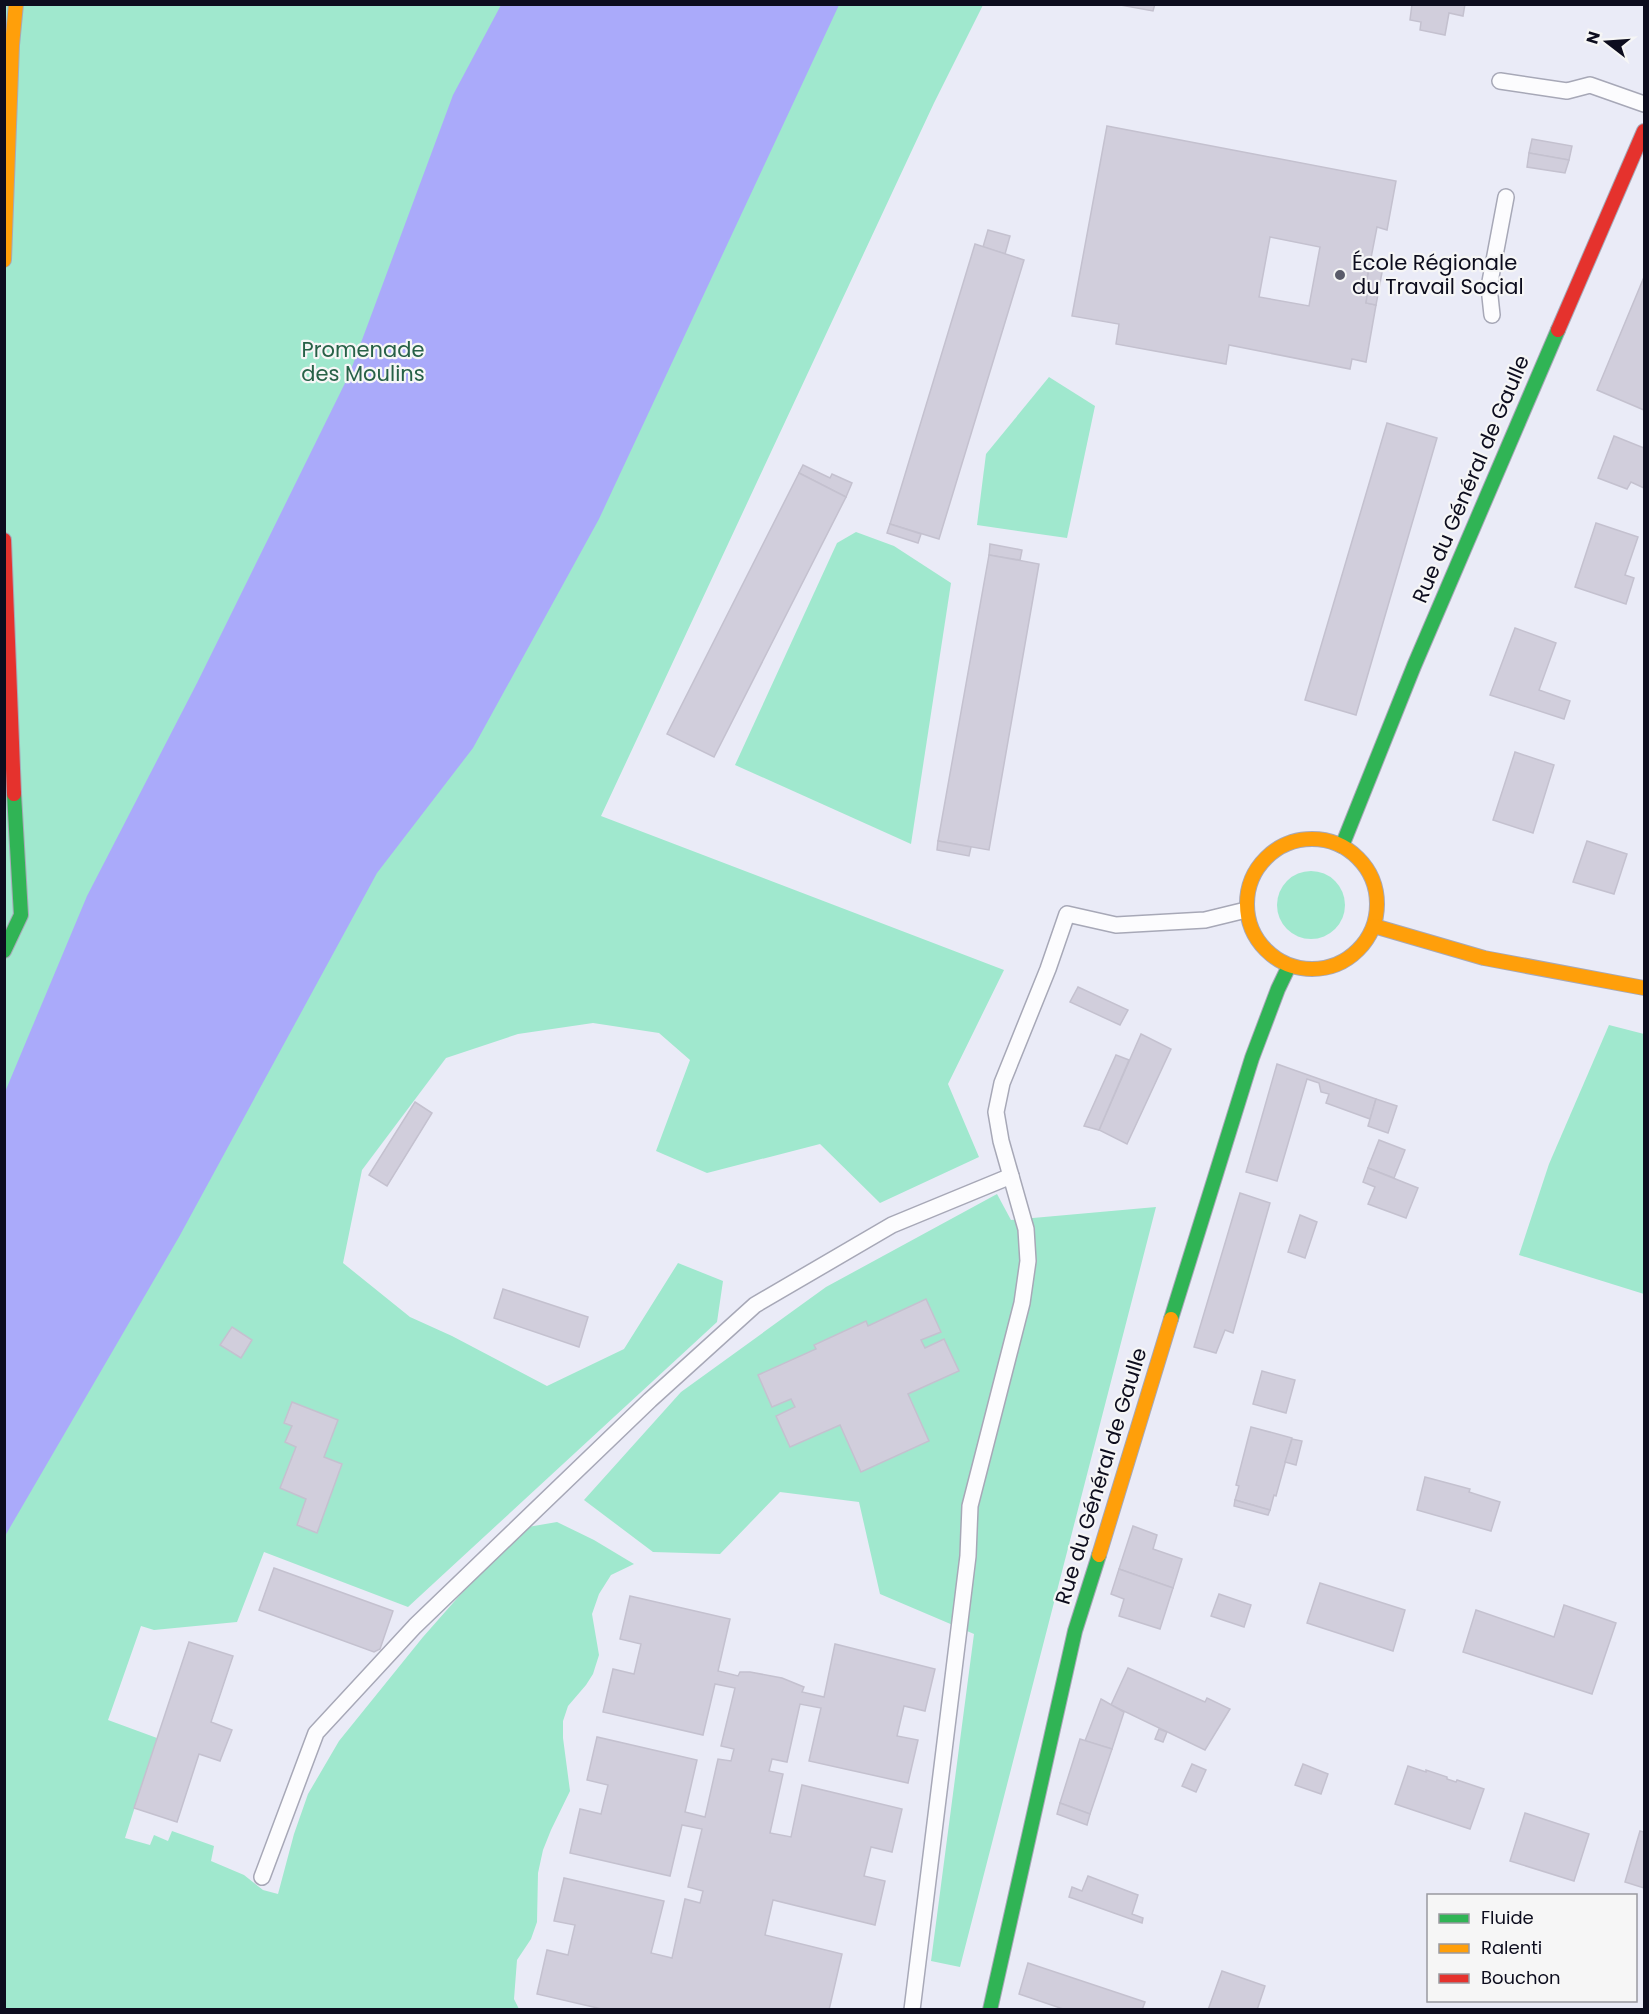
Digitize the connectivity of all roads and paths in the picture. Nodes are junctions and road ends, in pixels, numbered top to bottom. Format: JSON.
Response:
{"nodes":[{"id":1,"x":16,"y":4,"type":"edge"},
{"id":2,"x":1500,"y":81,"type":"dead end"},
{"id":3,"x":1644,"y":104,"type":"edge"},
{"id":4,"x":1644,"y":131,"type":"edge"},
{"id":5,"x":1506,"y":197,"type":"dead end"},
{"id":6,"x":4,"y":260,"type":"edge"},
{"id":7,"x":1492,"y":315,"type":"dead end"},
{"id":8,"x":4,"y":540,"type":"edge"},
{"id":9,"x":1342,"y":846,"type":"junction"},
{"id":10,"x":1246,"y":910,"type":"junction"},
{"id":11,"x":1374,"y":926,"type":"junction"},
{"id":12,"x":4,"y":951,"type":"edge"},
{"id":13,"x":1289,"y":966,"type":"junction"},
{"id":14,"x":1644,"y":988,"type":"edge"},
{"id":15,"x":1011,"y":1176,"type":"junction"},
{"id":16,"x":262,"y":1877,"type":"dead end"},
{"id":17,"x":912,"y":2010,"type":"edge"},
{"id":18,"x":990,"y":2010,"type":"edge"}],
"edges":[{"from":1,"to":6,"type":"main road"},
{"from":2,"to":3,"type":"lane"},
{"from":4,"to":9,"type":"main road","name":"Rue du Général de Gaulle"},
{"from":5,"to":7,"type":"lane"},
{"from":8,"to":12,"type":"main road"},
{"from":9,"to":10,"type":"main road"},
{"from":9,"to":11,"type":"main road"},
{"from":10,"to":13,"type":"main road"},
{"from":10,"to":15,"type":"lane"},
{"from":11,"to":13,"type":"main road"},
{"from":11,"to":14,"type":"main road"},
{"from":13,"to":18,"type":"main road","name":"Rue du Général de Gaulle"},
{"from":15,"to":16,"type":"lane"},
{"from":15,"to":17,"type":"lane"}]}
